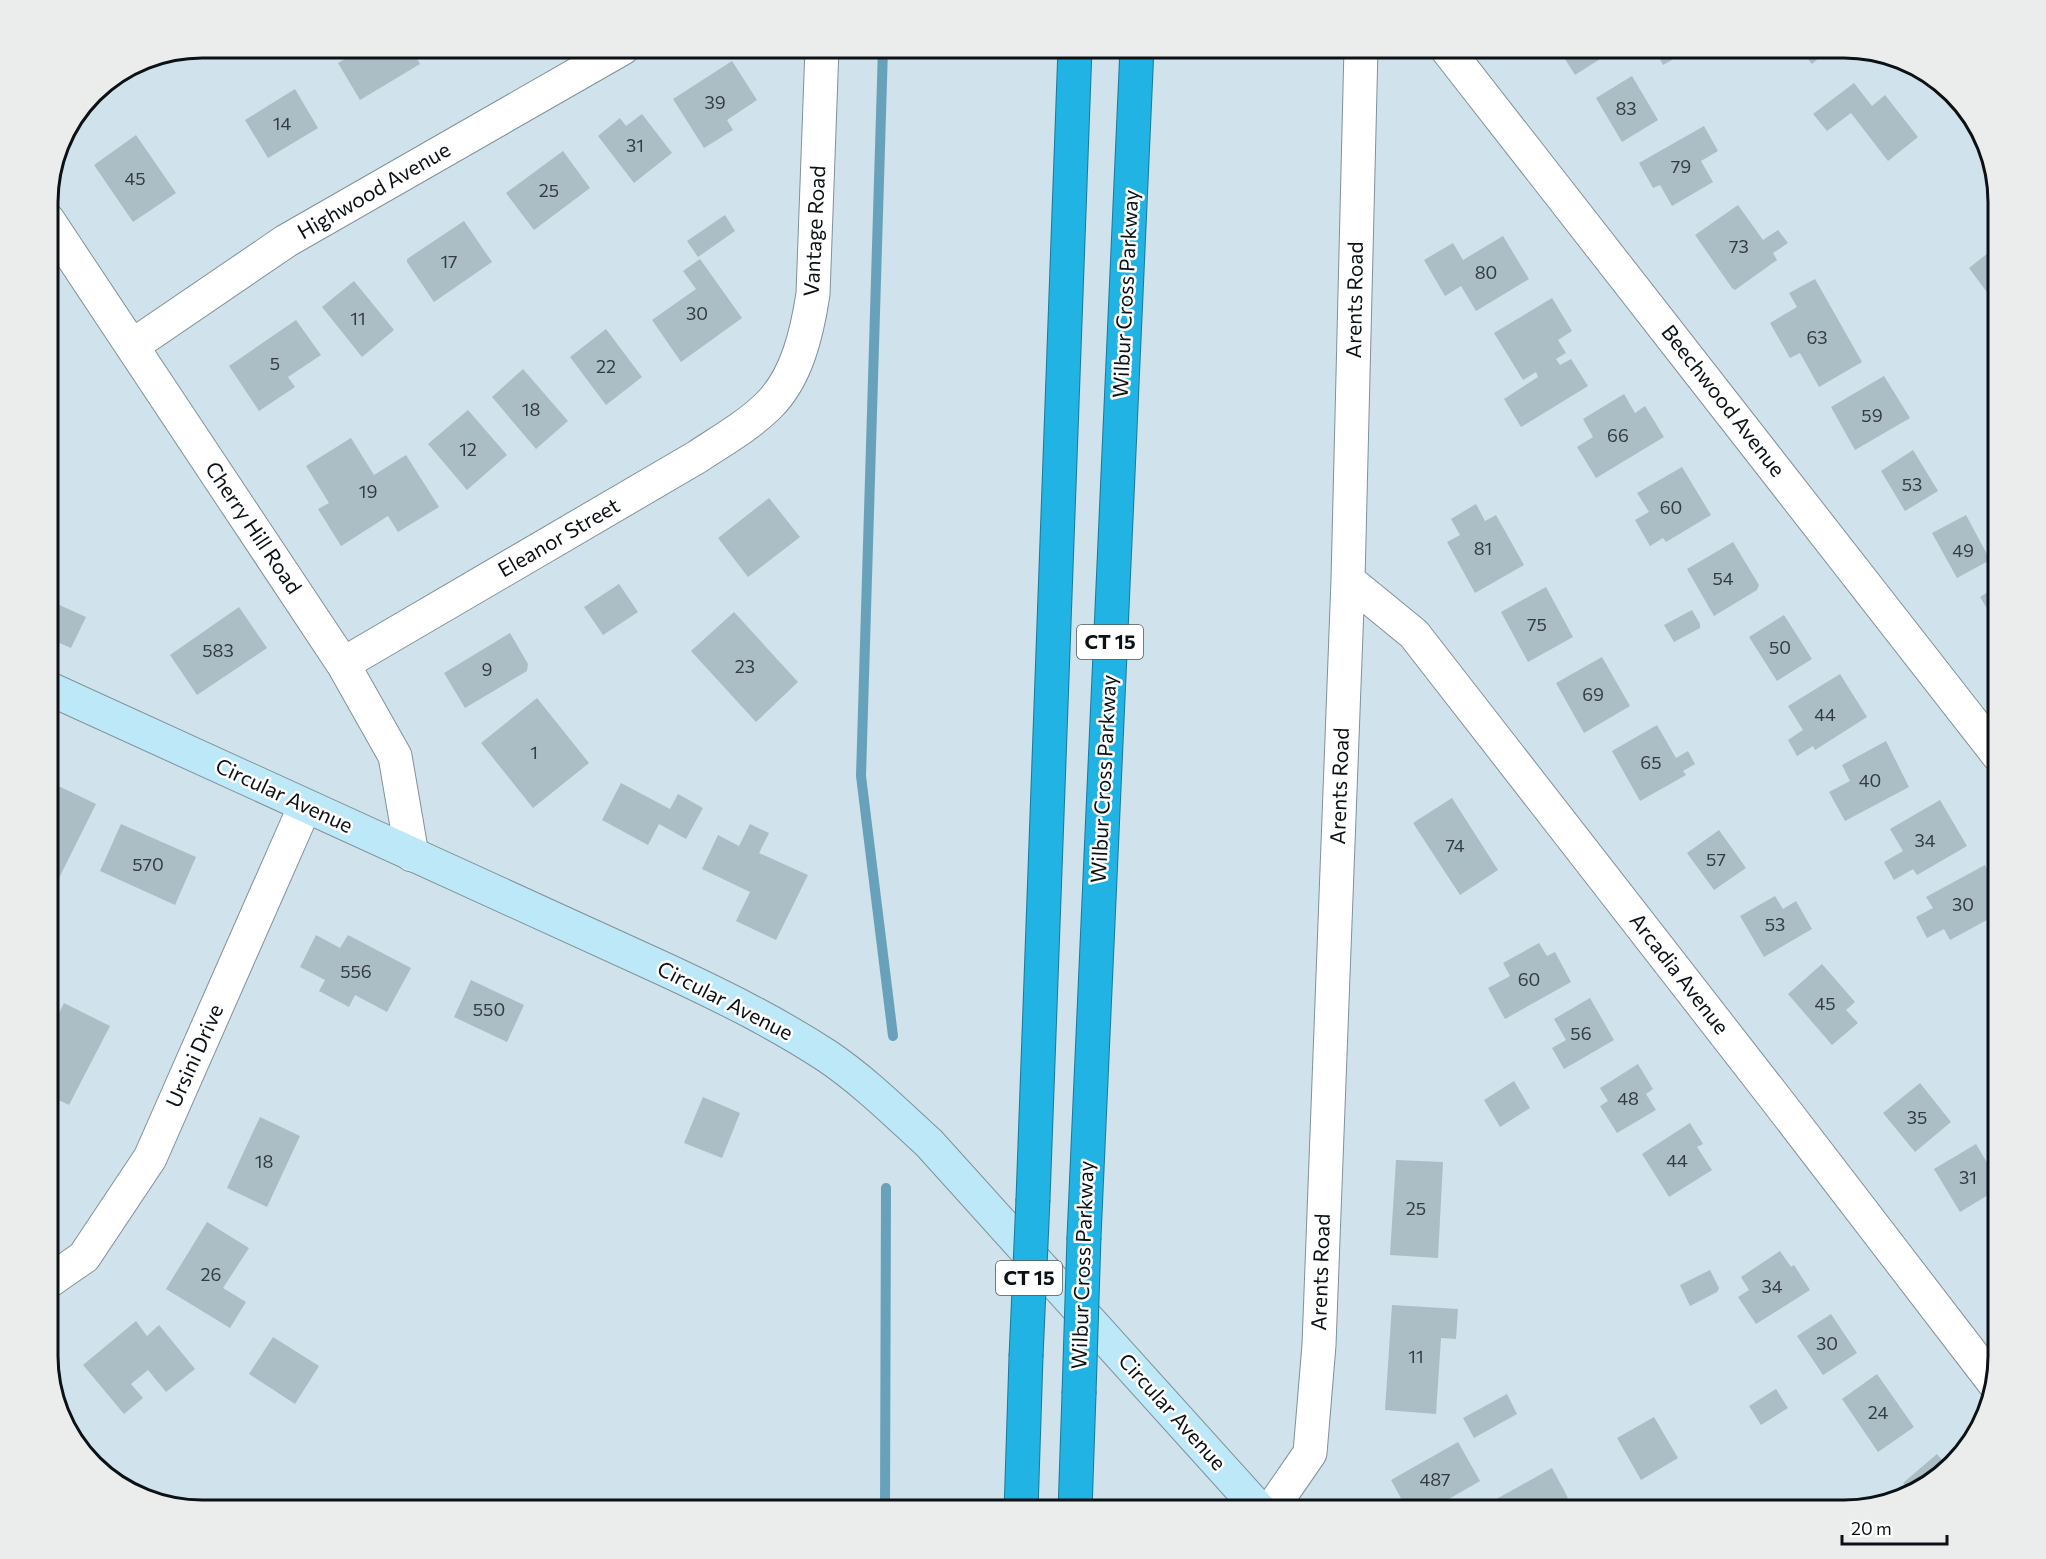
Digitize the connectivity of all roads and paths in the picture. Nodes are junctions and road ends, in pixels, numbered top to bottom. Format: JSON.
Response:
{"nodes":[{"id":1,"x":1075,"y":58,"type":"edge"},
{"id":2,"x":1137,"y":58,"type":"edge"},
{"id":3,"x":1361,"y":58,"type":"edge"},
{"id":4,"x":1454,"y":58,"type":"edge"},
{"id":5,"x":604,"y":59,"type":"edge"},
{"id":6,"x":822,"y":59,"type":"edge"},
{"id":7,"x":59,"y":236,"type":"edge"},
{"id":8,"x":132,"y":346,"type":"junction"},
{"id":9,"x":770,"y":405,"type":"joint"},
{"id":10,"x":1348,"y":580,"type":"junction"},
{"id":11,"x":344,"y":664,"type":"junction"},
{"id":12,"x":59,"y":693,"type":"edge"},
{"id":13,"x":1988,"y":741,"type":"edge"},
{"id":14,"x":305,"y":806,"type":"junction"},
{"id":15,"x":412,"y":855,"type":"junction"},
{"id":16,"x":59,"y":1274,"type":"edge"},
{"id":17,"x":1986,"y":1373,"type":"edge"},
{"id":18,"x":1021,"y":1500,"type":"edge"},
{"id":19,"x":1075,"y":1500,"type":"edge"},
{"id":20,"x":1251,"y":1500,"type":"edge"},
{"id":21,"x":1278,"y":1500,"type":"edge"}],
"edges":[{"from":1,"to":18,"type":"highway","number":"CT 15","bridge":true},
{"from":2,"to":19,"type":"highway","name":"Wilbur Cross Parkway","number":"CT 15","bridge":true},
{"from":3,"to":10,"type":"street","name":"Arents Road"},
{"from":4,"to":13,"type":"street","name":"Beechwood Avenue"},
{"from":5,"to":8,"type":"street","name":"Highwood Avenue"},
{"from":6,"to":9,"type":"street","name":"Vantage Road"},
{"from":7,"to":8,"type":"street","name":"Cherry Hill Road"},
{"from":8,"to":11,"type":"street","name":"Cherry Hill Road"},
{"from":9,"to":11,"type":"street","name":"Eleanor Street"},
{"from":10,"to":17,"type":"street","name":"Arcadia Avenue"},
{"from":10,"to":21,"type":"street","name":"Arents Road"},
{"from":11,"to":15,"type":"street","name":"Cherry Hill Road"},
{"from":12,"to":14,"type":"main road","name":"Circular Avenue"},
{"from":14,"to":15,"type":"main road","name":"Circular Avenue"},
{"from":14,"to":16,"type":"street","name":"Ursini Drive"},
{"from":15,"to":20,"type":"main road","name":"Circular Avenue"}]}
